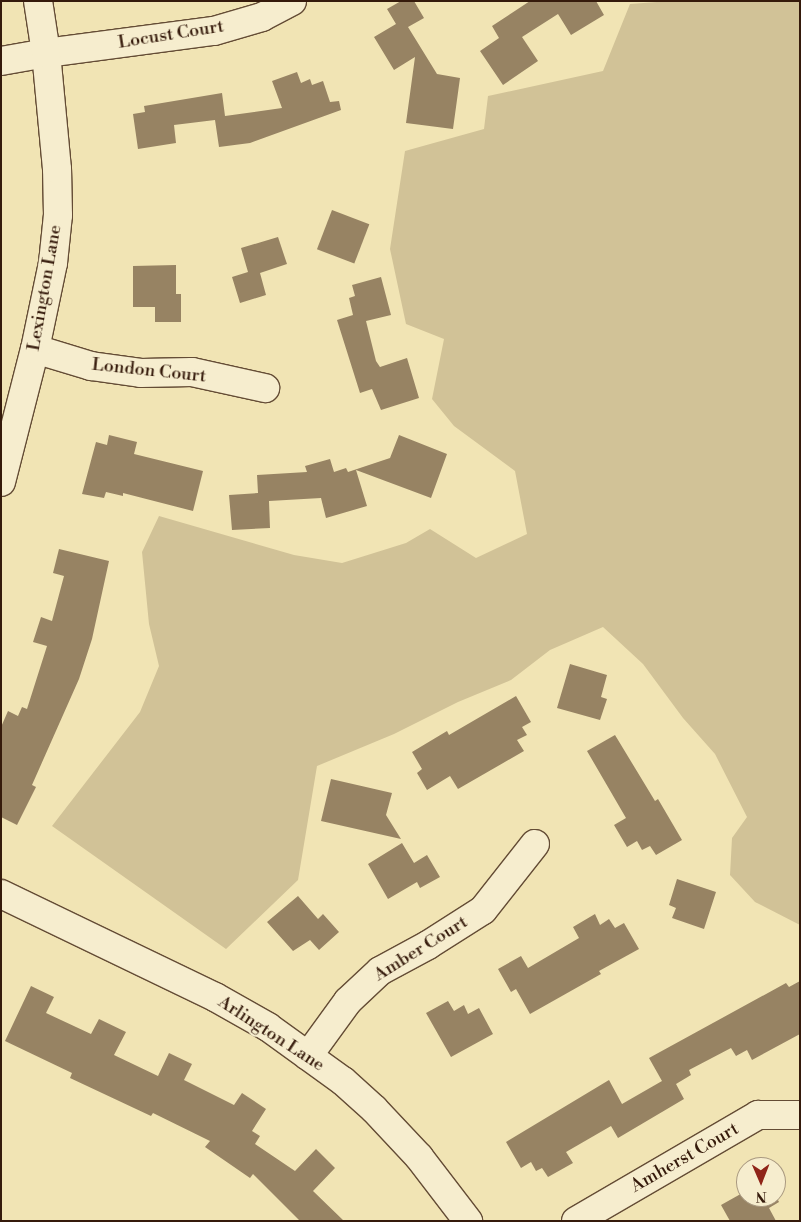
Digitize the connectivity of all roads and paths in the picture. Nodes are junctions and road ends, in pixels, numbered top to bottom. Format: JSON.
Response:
{"nodes":[{"id":1,"x":38,"y":1,"type":"edge"},
{"id":2,"x":292,"y":1,"type":"edge"},
{"id":3,"x":46,"y":53,"type":"junction"},
{"id":4,"x":1,"y":61,"type":"edge"},
{"id":5,"x":35,"y":349,"type":"junction"},
{"id":6,"x":265,"y":388,"type":"dead end"},
{"id":7,"x":1,"y":482,"type":"edge"},
{"id":8,"x":536,"y":844,"type":"dead end"},
{"id":9,"x":1,"y":894,"type":"edge"},
{"id":10,"x":308,"y":1056,"type":"junction"},
{"id":11,"x":800,"y":1115,"type":"edge"},
{"id":12,"x":468,"y":1221,"type":"edge"},
{"id":13,"x":576,"y":1221,"type":"edge"}],
"edges":[{"from":1,"to":3,"type":"street","name":"Lexington Lane"},
{"from":2,"to":3,"type":"street","name":"Locust Court"},
{"from":3,"to":4,"type":"street","name":"Locust Court"},
{"from":3,"to":5,"type":"street","name":"Lexington Lane"},
{"from":5,"to":6,"type":"street","name":"London Court"},
{"from":5,"to":7,"type":"street","name":"Lexington Lane"},
{"from":8,"to":10,"type":"street","name":"Amber Court"},
{"from":9,"to":10,"type":"street","name":"Arlington Lane"},
{"from":10,"to":12,"type":"street","name":"Arlington Lane"},
{"from":11,"to":13,"type":"street","name":"Amherst Court"}]}
